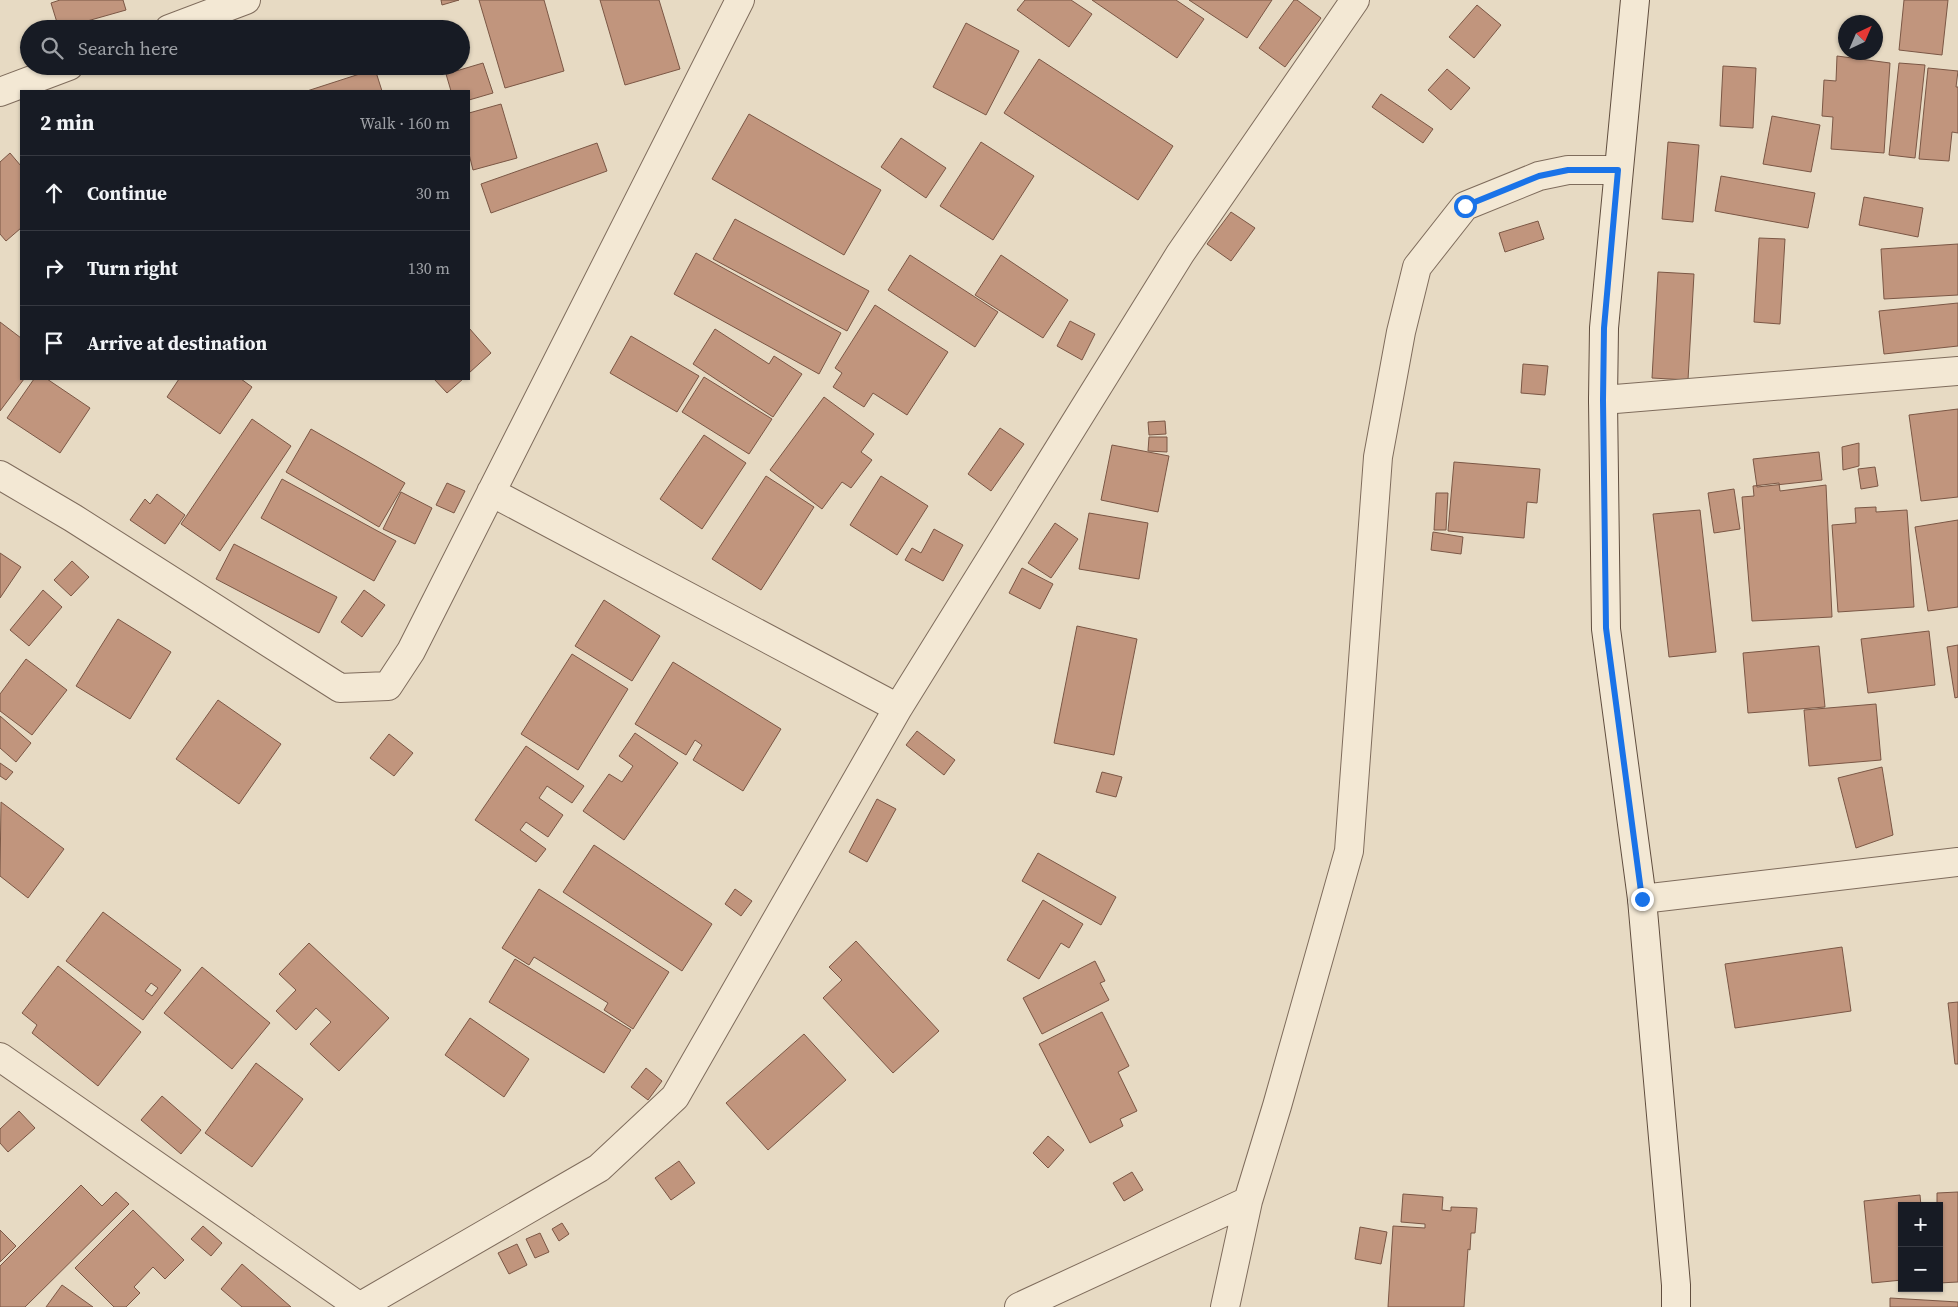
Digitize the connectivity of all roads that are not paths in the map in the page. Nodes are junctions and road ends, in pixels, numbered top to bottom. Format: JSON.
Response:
{"nodes":[{"id":1,"x":246,"y":0,"type":"edge"},
{"id":2,"x":740,"y":0,"type":"edge"},
{"id":3,"x":1355,"y":0,"type":"edge"},
{"id":4,"x":1635,"y":0,"type":"edge"},
{"id":5,"x":193,"y":20,"type":"edge"},
{"id":6,"x":45,"y":75,"type":"edge"},
{"id":7,"x":0,"y":92,"type":"edge"},
{"id":8,"x":1618,"y":170,"type":"junction"},
{"id":9,"x":1958,"y":372,"type":"edge"},
{"id":10,"x":1603,"y":400,"type":"junction"},
{"id":11,"x":0,"y":474,"type":"edge"},
{"id":12,"x":491,"y":492,"type":"junction"},
{"id":13,"x":898,"y":708,"type":"junction"},
{"id":14,"x":1958,"y":862,"type":"edge"},
{"id":15,"x":1642,"y":899,"type":"junction"},
{"id":16,"x":0,"y":1057,"type":"edge"},
{"id":17,"x":1248,"y":1201,"type":"junction"},
{"id":18,"x":360,"y":1307,"type":"edge"},
{"id":19,"x":1019,"y":1307,"type":"edge"},
{"id":20,"x":1225,"y":1307,"type":"edge"},
{"id":21,"x":1676,"y":1307,"type":"edge"}],
"edges":[{"from":1,"to":5,"type":"street"},
{"from":2,"to":12,"type":"street"},
{"from":3,"to":13,"type":"street"},
{"from":4,"to":8,"type":"street"},
{"from":6,"to":7,"type":"street"},
{"from":8,"to":10,"type":"street"},
{"from":8,"to":17,"type":"street"},
{"from":9,"to":10,"type":"street"},
{"from":10,"to":15,"type":"street"},
{"from":11,"to":12,"type":"street"},
{"from":12,"to":13,"type":"street"},
{"from":13,"to":18,"type":"street"},
{"from":14,"to":15,"type":"street"},
{"from":15,"to":21,"type":"street"},
{"from":16,"to":18,"type":"street"},
{"from":17,"to":19,"type":"street"},
{"from":17,"to":20,"type":"street"}]}
